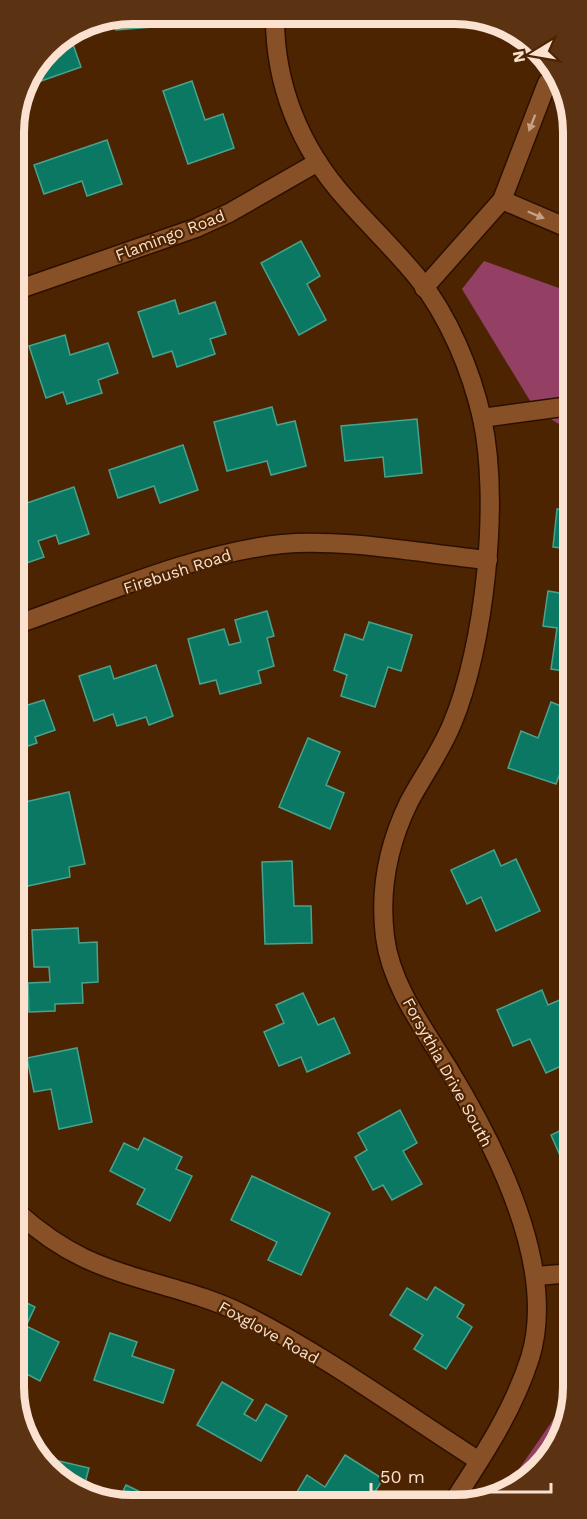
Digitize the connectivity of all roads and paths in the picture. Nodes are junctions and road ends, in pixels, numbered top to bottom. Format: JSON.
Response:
{"nodes":[{"id":1,"x":275,"y":24,"type":"edge"},
{"id":2,"x":552,"y":84,"type":"edge"},
{"id":3,"x":318,"y":162,"type":"junction"},
{"id":4,"x":502,"y":200,"type":"junction"},
{"id":5,"x":563,"y":224,"type":"edge"},
{"id":6,"x":24,"y":288,"type":"edge"},
{"id":7,"x":424,"y":288,"type":"junction"},
{"id":8,"x":563,"y":407,"type":"edge"},
{"id":9,"x":482,"y":418,"type":"junction"},
{"id":10,"x":488,"y":560,"type":"junction"},
{"id":11,"x":24,"y":622,"type":"edge"},
{"id":12,"x":24,"y":1218,"type":"edge"},
{"id":13,"x":563,"y":1274,"type":"edge"},
{"id":14,"x":536,"y":1276,"type":"junction"},
{"id":15,"x":479,"y":1461,"type":"junction"},
{"id":16,"x":458,"y":1495,"type":"edge"}],
"edges":[{"from":1,"to":3,"type":"street","name":"Forsythia Drive South"},
{"from":2,"to":4,"type":"street","one_way":true},
{"from":3,"to":6,"type":"street","name":"Flamingo Road"},
{"from":3,"to":7,"type":"street","name":"Forsythia Drive South"},
{"from":4,"to":5,"type":"street","one_way":true},
{"from":4,"to":7,"type":"street"},
{"from":7,"to":9,"type":"street","name":"Forsythia Drive South"},
{"from":8,"to":9,"type":"street"},
{"from":9,"to":10,"type":"street","name":"Forsythia Drive South"},
{"from":10,"to":11,"type":"street","name":"Firebush Road"},
{"from":10,"to":14,"type":"street","name":"Forsythia Drive South"},
{"from":12,"to":15,"type":"street","name":"Foxglove Road"},
{"from":13,"to":14,"type":"street"},
{"from":14,"to":15,"type":"street","name":"Forsythia Drive South"},
{"from":15,"to":16,"type":"street","name":"Forsythia Drive South"}]}
